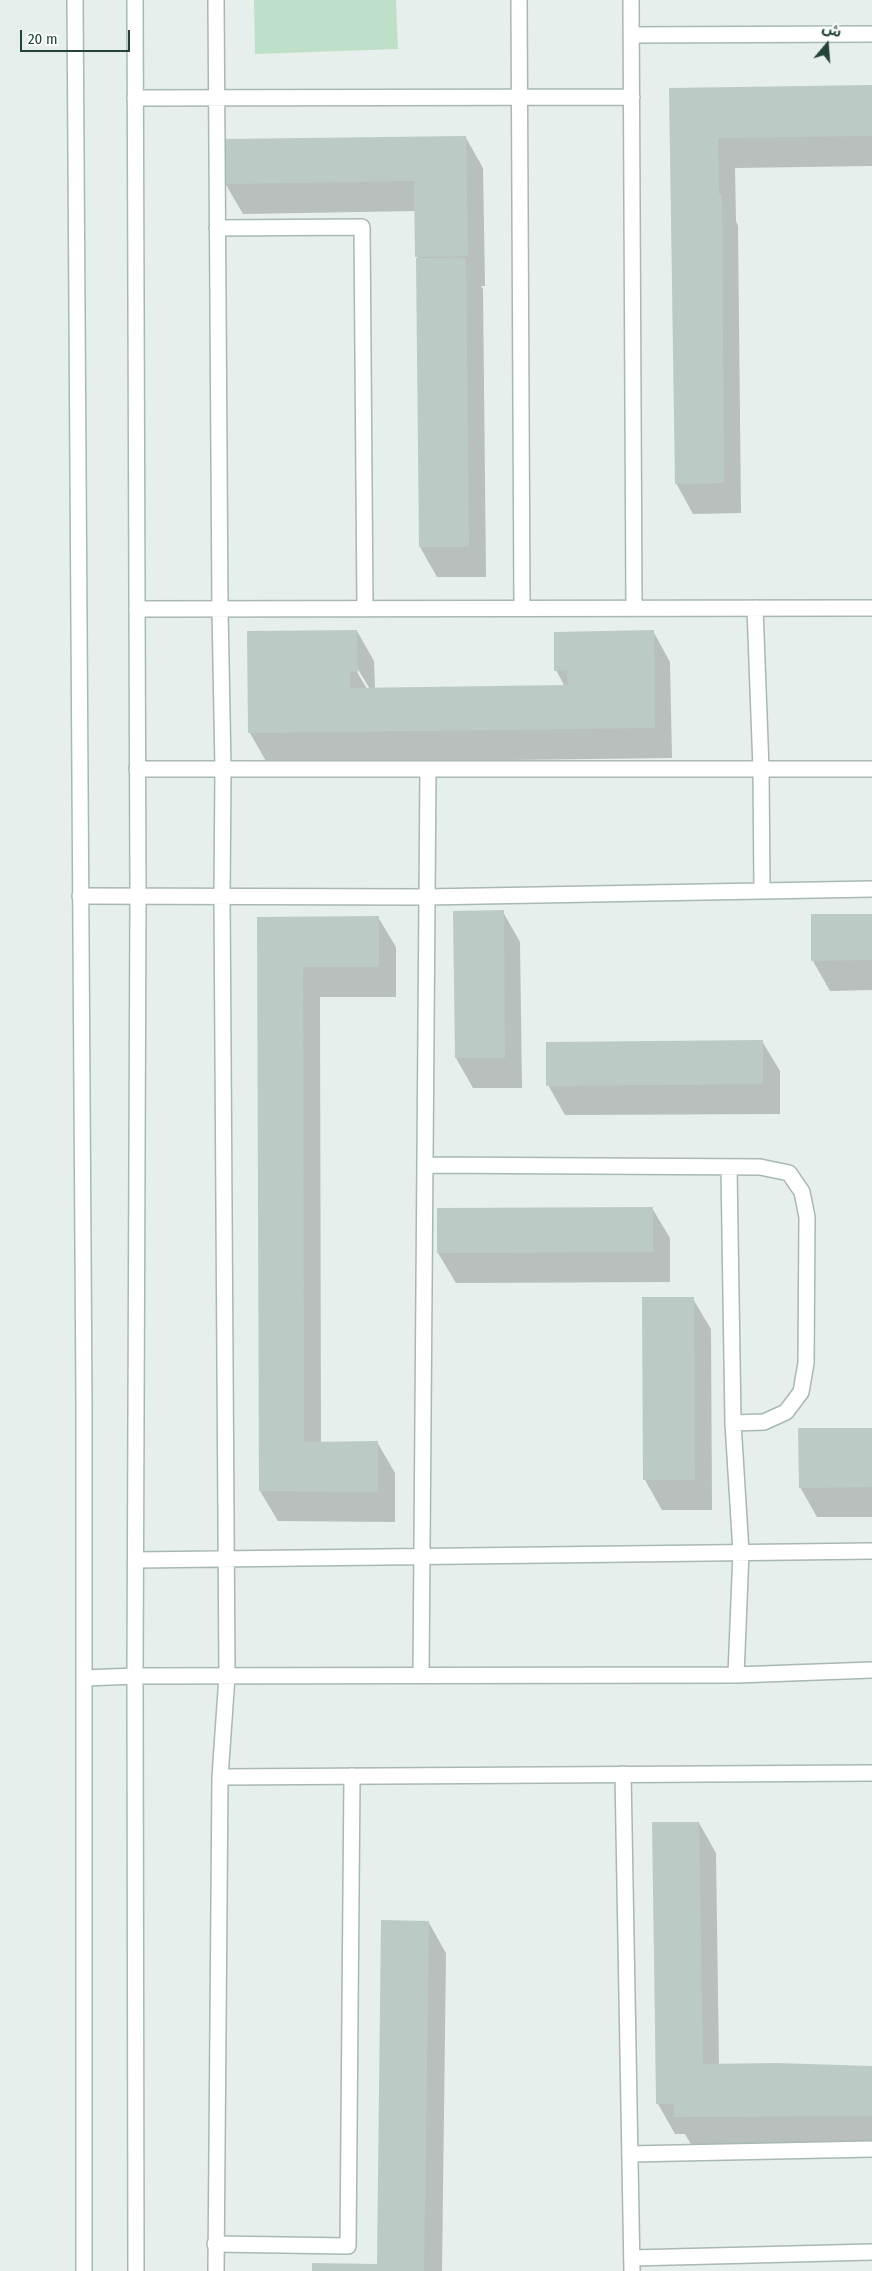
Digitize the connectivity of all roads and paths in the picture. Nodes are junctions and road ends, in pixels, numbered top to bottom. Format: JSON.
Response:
{"nodes":[{"id":1,"x":75,"y":0,"type":"edge"},
{"id":2,"x":135,"y":0,"type":"edge"},
{"id":3,"x":216,"y":0,"type":"edge"},
{"id":4,"x":519,"y":0,"type":"edge"},
{"id":5,"x":631,"y":0,"type":"edge"},
{"id":6,"x":872,"y":34,"type":"edge"},
{"id":7,"x":631,"y":35,"type":"junction"},
{"id":8,"x":216,"y":97,"type":"junction"},
{"id":9,"x":519,"y":97,"type":"junction"},
{"id":10,"x":632,"y":97,"type":"junction"},
{"id":11,"x":135,"y":98,"type":"junction"},
{"id":12,"x":217,"y":228,"type":"junction"},
{"id":13,"x":522,"y":608,"type":"junction"},
{"id":14,"x":634,"y":608,"type":"junction"},
{"id":15,"x":755,"y":608,"type":"junction"},
{"id":16,"x":872,"y":608,"type":"edge"},
{"id":17,"x":220,"y":609,"type":"junction"},
{"id":18,"x":365,"y":609,"type":"junction"},
{"id":19,"x":137,"y":610,"type":"junction"},
{"id":20,"x":137,"y":769,"type":"junction"},
{"id":21,"x":223,"y":769,"type":"junction"},
{"id":22,"x":428,"y":769,"type":"junction"},
{"id":23,"x":761,"y":769,"type":"junction"},
{"id":24,"x":872,"y":770,"type":"edge"},
{"id":25,"x":872,"y":889,"type":"edge"},
{"id":26,"x":762,"y":891,"type":"junction"},
{"id":27,"x":80,"y":896,"type":"junction"},
{"id":28,"x":138,"y":896,"type":"junction"},
{"id":29,"x":222,"y":897,"type":"junction"},
{"id":30,"x":426,"y":897,"type":"junction"},
{"id":31,"x":425,"y":1165,"type":"junction"},
{"id":32,"x":729,"y":1168,"type":"junction"},
{"id":33,"x":733,"y":1423,"type":"junction"},
{"id":34,"x":741,"y":1552,"type":"junction"},
{"id":35,"x":872,"y":1552,"type":"edge"},
{"id":36,"x":422,"y":1557,"type":"junction"},
{"id":37,"x":136,"y":1560,"type":"junction"},
{"id":38,"x":226,"y":1560,"type":"junction"},
{"id":39,"x":872,"y":1670,"type":"edge"},
{"id":40,"x":421,"y":1675,"type":"junction"},
{"id":41,"x":736,"y":1675,"type":"junction"},
{"id":42,"x":135,"y":1676,"type":"junction"},
{"id":43,"x":227,"y":1676,"type":"junction"},
{"id":44,"x":86,"y":1678,"type":"junction"},
{"id":45,"x":872,"y":1773,"type":"edge"},
{"id":46,"x":623,"y":1774,"type":"junction"},
{"id":47,"x":352,"y":1776,"type":"junction"},
{"id":48,"x":220,"y":1777,"type":"junction"},
{"id":49,"x":872,"y":2149,"type":"edge"},
{"id":50,"x":630,"y":2154,"type":"junction"},
{"id":51,"x":215,"y":2244,"type":"junction"},
{"id":52,"x":872,"y":2252,"type":"edge"},
{"id":53,"x":632,"y":2264,"type":"edge"},
{"id":54,"x":84,"y":2271,"type":"edge"},
{"id":55,"x":136,"y":2271,"type":"edge"},
{"id":56,"x":216,"y":2271,"type":"edge"}],
"edges":[{"from":1,"to":27,"type":"street"},
{"from":2,"to":11,"type":"street"},
{"from":3,"to":8,"type":"street"},
{"from":4,"to":9,"type":"street"},
{"from":5,"to":7,"type":"street"},
{"from":6,"to":7,"type":"street"},
{"from":7,"to":10,"type":"street"},
{"from":8,"to":9,"type":"street"},
{"from":8,"to":11,"type":"street"},
{"from":8,"to":12,"type":"street"},
{"from":9,"to":10,"type":"street"},
{"from":9,"to":13,"type":"street"},
{"from":10,"to":14,"type":"street"},
{"from":11,"to":19,"type":"street"},
{"from":12,"to":17,"type":"street"},
{"from":12,"to":18,"type":"street"},
{"from":13,"to":14,"type":"street"},
{"from":13,"to":18,"type":"street"},
{"from":14,"to":15,"type":"street"},
{"from":15,"to":16,"type":"street"},
{"from":15,"to":23,"type":"street"},
{"from":17,"to":18,"type":"street"},
{"from":17,"to":19,"type":"street"},
{"from":17,"to":21,"type":"street"},
{"from":19,"to":20,"type":"street"},
{"from":20,"to":21,"type":"street"},
{"from":20,"to":28,"type":"street"},
{"from":21,"to":22,"type":"street"},
{"from":21,"to":29,"type":"street"},
{"from":22,"to":23,"type":"street"},
{"from":22,"to":30,"type":"street"},
{"from":23,"to":24,"type":"street"},
{"from":23,"to":26,"type":"street"},
{"from":25,"to":26,"type":"street"},
{"from":26,"to":30,"type":"street"},
{"from":27,"to":28,"type":"street"},
{"from":27,"to":44,"type":"street"},
{"from":28,"to":29,"type":"street"},
{"from":28,"to":37,"type":"street"},
{"from":29,"to":30,"type":"street"},
{"from":29,"to":38,"type":"street"},
{"from":30,"to":31,"type":"street"},
{"from":31,"to":32,"type":"street"},
{"from":31,"to":36,"type":"street"},
{"from":32,"to":33,"type":"street"},
{"from":32,"to":33,"type":"street"},
{"from":33,"to":34,"type":"street"},
{"from":34,"to":35,"type":"street"},
{"from":34,"to":36,"type":"street"},
{"from":34,"to":41,"type":"street"},
{"from":36,"to":38,"type":"street"},
{"from":36,"to":40,"type":"street"},
{"from":37,"to":38,"type":"street"},
{"from":37,"to":42,"type":"street"},
{"from":38,"to":43,"type":"street"},
{"from":39,"to":41,"type":"street"},
{"from":40,"to":41,"type":"street"},
{"from":40,"to":43,"type":"street"},
{"from":42,"to":43,"type":"street"},
{"from":42,"to":44,"type":"street"},
{"from":42,"to":55,"type":"street"},
{"from":43,"to":48,"type":"street"},
{"from":44,"to":54,"type":"street"},
{"from":45,"to":46,"type":"street"},
{"from":46,"to":47,"type":"street"},
{"from":46,"to":50,"type":"street"},
{"from":47,"to":48,"type":"street"},
{"from":47,"to":51,"type":"street"},
{"from":48,"to":51,"type":"street"},
{"from":49,"to":50,"type":"street"},
{"from":50,"to":53,"type":"street"},
{"from":51,"to":56,"type":"street"},
{"from":52,"to":53,"type":"street"}]}
